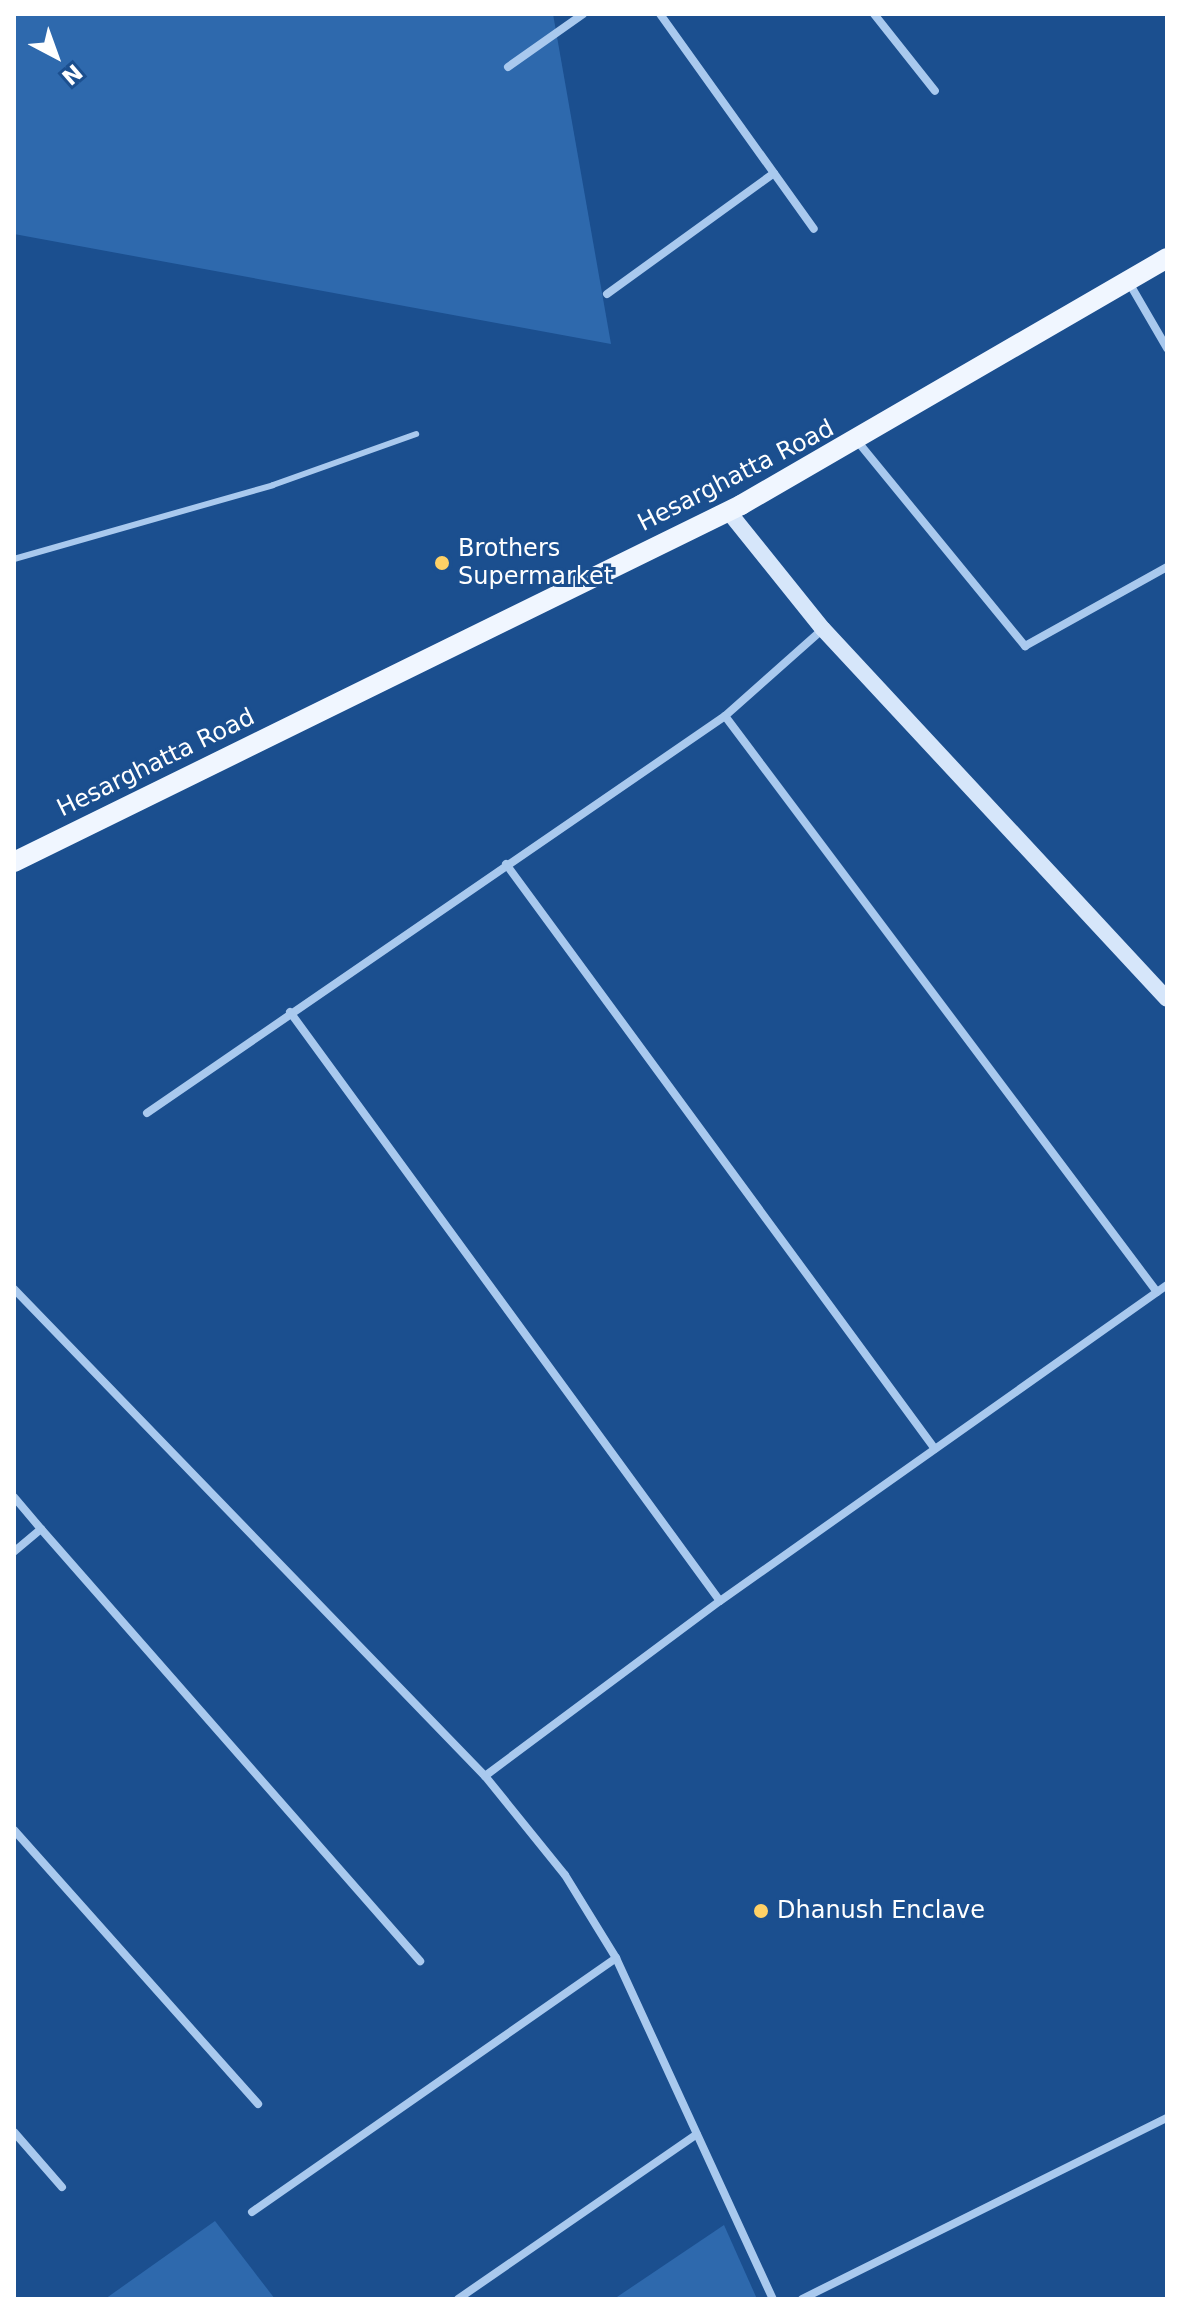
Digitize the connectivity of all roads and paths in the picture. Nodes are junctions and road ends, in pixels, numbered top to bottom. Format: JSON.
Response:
{"nodes":[{"id":1,"x":583,"y":14,"type":"edge"},
{"id":2,"x":660,"y":14,"type":"edge"},
{"id":3,"x":874,"y":14,"type":"edge"},
{"id":4,"x":508,"y":67,"type":"dead end"},
{"id":5,"x":935,"y":91,"type":"dead end"},
{"id":6,"x":774,"y":173,"type":"junction"},
{"id":7,"x":814,"y":229,"type":"dead end"},
{"id":8,"x":1167,"y":258,"type":"edge"},
{"id":9,"x":1128,"y":280,"type":"junction"},
{"id":10,"x":607,"y":294,"type":"dead end"},
{"id":11,"x":1167,"y":348,"type":"edge"},
{"id":12,"x":416,"y":434,"type":"dead end"},
{"id":13,"x":858,"y":442,"type":"junction"},
{"id":14,"x":728,"y":511,"type":"junction"},
{"id":15,"x":14,"y":559,"type":"edge"},
{"id":16,"x":1167,"y":567,"type":"edge"},
{"id":17,"x":823,"y":629,"type":"junction"},
{"id":18,"x":725,"y":716,"type":"junction"},
{"id":19,"x":14,"y":862,"type":"edge"},
{"id":20,"x":506,"y":864,"type":"junction"},
{"id":21,"x":1167,"y":999,"type":"edge"},
{"id":22,"x":290,"y":1012,"type":"junction"},
{"id":23,"x":147,"y":1113,"type":"dead end"},
{"id":24,"x":1167,"y":1285,"type":"edge"},
{"id":25,"x":14,"y":1289,"type":"edge"},
{"id":26,"x":1157,"y":1292,"type":"junction"},
{"id":27,"x":935,"y":1449,"type":"junction"},
{"id":28,"x":14,"y":1497,"type":"edge"},
{"id":29,"x":41,"y":1529,"type":"junction"},
{"id":30,"x":14,"y":1552,"type":"edge"},
{"id":31,"x":720,"y":1601,"type":"junction"},
{"id":32,"x":485,"y":1776,"type":"junction"},
{"id":33,"x":14,"y":1830,"type":"edge"},
{"id":34,"x":616,"y":1958,"type":"junction"},
{"id":35,"x":420,"y":1961,"type":"dead end"},
{"id":36,"x":258,"y":2104,"type":"dead end"},
{"id":37,"x":1167,"y":2118,"type":"edge"},
{"id":38,"x":14,"y":2132,"type":"edge"},
{"id":39,"x":697,"y":2134,"type":"junction"},
{"id":40,"x":62,"y":2187,"type":"dead end"},
{"id":41,"x":252,"y":2212,"type":"dead end"},
{"id":42,"x":458,"y":2299,"type":"edge"},
{"id":43,"x":773,"y":2299,"type":"edge"},
{"id":44,"x":802,"y":2299,"type":"edge"}],
"edges":[{"from":1,"to":4,"type":"street"},
{"from":2,"to":6,"type":"street"},
{"from":3,"to":5,"type":"street"},
{"from":6,"to":7,"type":"street"},
{"from":6,"to":10,"type":"street"},
{"from":8,"to":9,"type":"main road","name":"Hesarghatta Road"},
{"from":9,"to":11,"type":"street"},
{"from":9,"to":13,"type":"main road","name":"Hesarghatta Road"},
{"from":12,"to":15,"type":"lane"},
{"from":13,"to":14,"type":"main road","name":"Hesarghatta Road"},
{"from":13,"to":16,"type":"street"},
{"from":14,"to":17,"type":"street"},
{"from":14,"to":19,"type":"main road","name":"Hesarghatta Road"},
{"from":17,"to":18,"type":"street"},
{"from":17,"to":21,"type":"street"},
{"from":18,"to":20,"type":"street"},
{"from":18,"to":26,"type":"street"},
{"from":20,"to":22,"type":"street"},
{"from":20,"to":27,"type":"street"},
{"from":22,"to":23,"type":"street"},
{"from":22,"to":31,"type":"street"},
{"from":24,"to":26,"type":"street"},
{"from":25,"to":32,"type":"street"},
{"from":26,"to":27,"type":"street"},
{"from":27,"to":31,"type":"street"},
{"from":28,"to":29,"type":"street"},
{"from":29,"to":30,"type":"street"},
{"from":29,"to":35,"type":"street"},
{"from":31,"to":32,"type":"street"},
{"from":32,"to":34,"type":"street"},
{"from":33,"to":36,"type":"street"},
{"from":34,"to":39,"type":"street"},
{"from":34,"to":41,"type":"street"},
{"from":37,"to":44,"type":"street"},
{"from":38,"to":40,"type":"street"},
{"from":39,"to":42,"type":"street"},
{"from":39,"to":43,"type":"street"}]}
